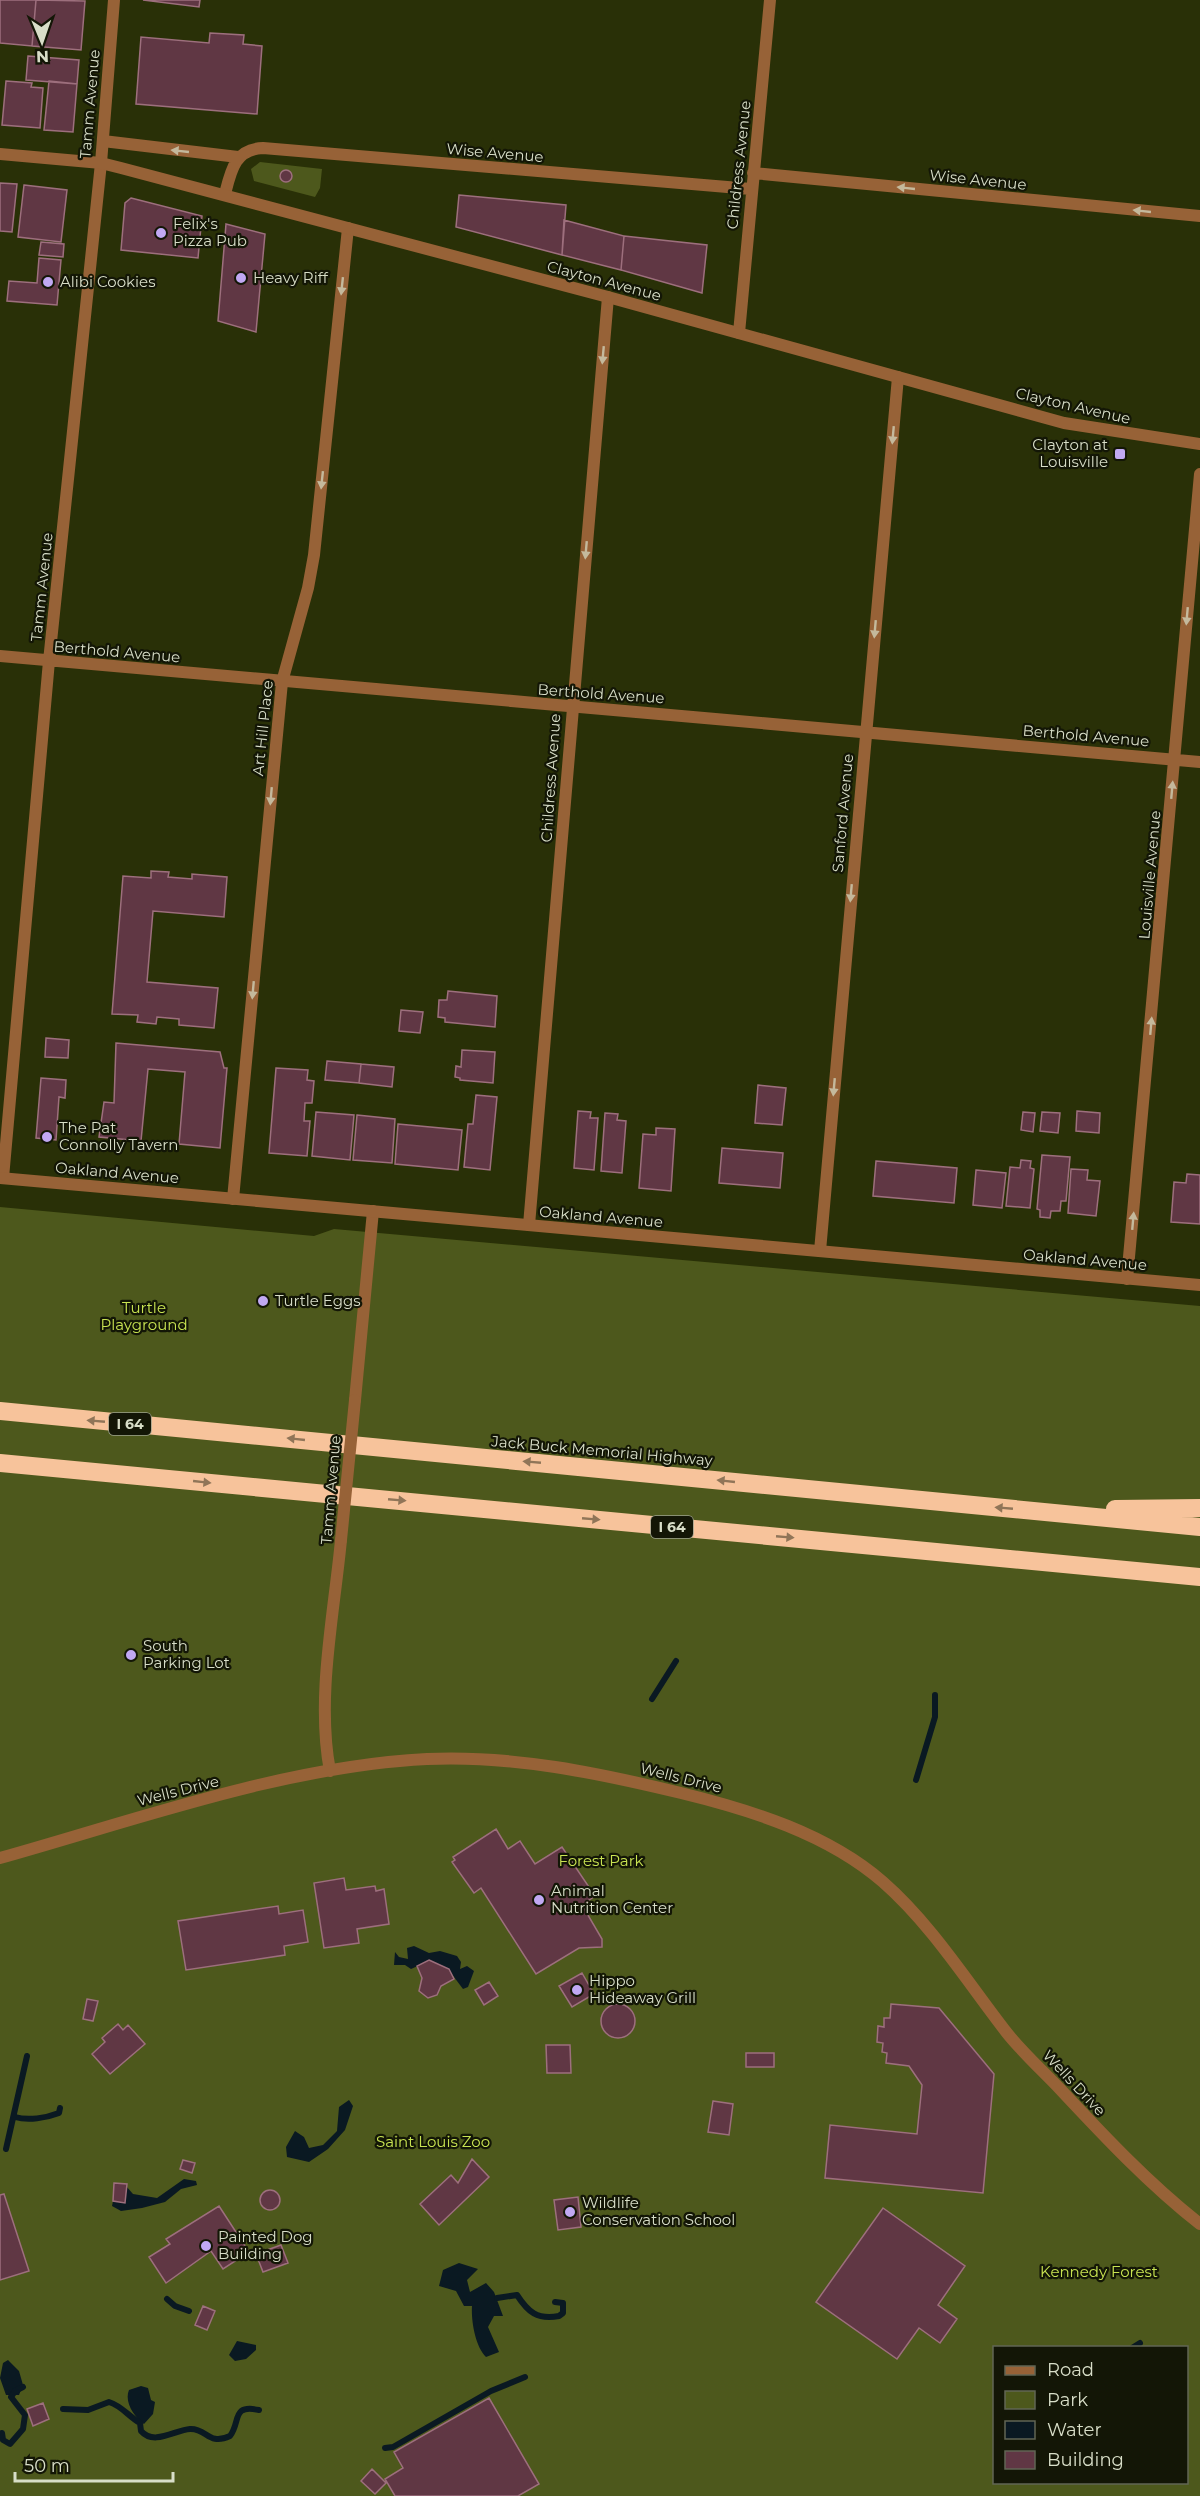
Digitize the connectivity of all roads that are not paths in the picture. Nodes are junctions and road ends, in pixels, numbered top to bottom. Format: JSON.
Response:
{"nodes":[{"id":1,"x":114,"y":0,"type":"edge"},
{"id":2,"x":770,"y":0,"type":"edge"},
{"id":3,"x":103,"y":141,"type":"junction"},
{"id":4,"x":0,"y":154,"type":"edge"},
{"id":5,"x":238,"y":157,"type":"junction"},
{"id":6,"x":101,"y":163,"type":"junction"},
{"id":7,"x":753,"y":173,"type":"junction"},
{"id":8,"x":751,"y":189,"type":"junction"},
{"id":9,"x":225,"y":194,"type":"junction"},
{"id":10,"x":1200,"y":216,"type":"edge"},
{"id":11,"x":348,"y":228,"type":"junction"},
{"id":12,"x":608,"y":297,"type":"junction"},
{"id":13,"x":738,"y":333,"type":"junction"},
{"id":14,"x":898,"y":376,"type":"junction"},
{"id":15,"x":1200,"y":444,"type":"edge"},
{"id":16,"x":1200,"y":474,"type":"edge"},
{"id":17,"x":0,"y":656,"type":"edge"},
{"id":18,"x":50,"y":661,"type":"junction"},
{"id":19,"x":282,"y":682,"type":"junction"},
{"id":20,"x":572,"y":708,"type":"junction"},
{"id":21,"x":865,"y":730,"type":"junction"},
{"id":22,"x":1175,"y":760,"type":"junction"},
{"id":23,"x":1200,"y":762,"type":"edge"},
{"id":24,"x":1,"y":1178,"type":"edge"},
{"id":25,"x":233,"y":1199,"type":"junction"},
{"id":26,"x":373,"y":1211,"type":"junction"},
{"id":27,"x":529,"y":1225,"type":"junction"},
{"id":28,"x":820,"y":1251,"type":"junction"},
{"id":29,"x":1127,"y":1279,"type":"junction"},
{"id":30,"x":1200,"y":1285,"type":"edge"},
{"id":31,"x":0,"y":1411,"type":"edge"},
{"id":32,"x":0,"y":1462,"type":"edge"},
{"id":33,"x":1200,"y":1508,"type":"edge"},
{"id":34,"x":1062,"y":1513,"type":"junction"},
{"id":35,"x":1200,"y":1527,"type":"edge"},
{"id":36,"x":1200,"y":1577,"type":"edge"},
{"id":37,"x":330,"y":1771,"type":"junction"},
{"id":38,"x":0,"y":1858,"type":"edge"},
{"id":39,"x":1200,"y":2224,"type":"edge"}],
"edges":[{"from":1,"to":3,"type":"street","name":"Tamm Avenue"},
{"from":2,"to":7,"type":"street","name":"Childress Avenue"},
{"from":5,"to":3,"type":"street","name":"Wise Avenue","one_way":true},
{"from":3,"to":6,"type":"street","name":"Tamm Avenue"},
{"from":4,"to":6,"type":"street","name":"Clayton Avenue"},
{"from":5,"to":8,"type":"street","name":"Wise Avenue"},
{"from":5,"to":9,"type":"street"},
{"from":6,"to":9,"type":"street","name":"Clayton Avenue"},
{"from":6,"to":18,"type":"street","name":"Tamm Avenue"},
{"from":7,"to":8,"type":"street","name":"Childress Avenue"},
{"from":10,"to":7,"type":"street","name":"Wise Avenue","one_way":true},
{"from":8,"to":13,"type":"street","name":"Childress Avenue"},
{"from":9,"to":11,"type":"street","name":"Clayton Avenue"},
{"from":11,"to":12,"type":"street","name":"Clayton Avenue"},
{"from":11,"to":19,"type":"street","name":"Art Hill Place","one_way":true},
{"from":12,"to":13,"type":"street","name":"Clayton Avenue"},
{"from":12,"to":20,"type":"street","name":"Childress Avenue","one_way":true},
{"from":13,"to":14,"type":"street","name":"Clayton Avenue"},
{"from":14,"to":15,"type":"street","name":"Clayton Avenue"},
{"from":14,"to":21,"type":"street","name":"Sanford Avenue","one_way":true},
{"from":16,"to":22,"type":"street","name":"Louisville Avenue","one_way":true},
{"from":17,"to":18,"type":"street","name":"Berthold Avenue"},
{"from":18,"to":19,"type":"street","name":"Berthold Avenue"},
{"from":18,"to":24,"type":"street","name":"Tamm Avenue"},
{"from":19,"to":20,"type":"street","name":"Berthold Avenue"},
{"from":19,"to":25,"type":"street","name":"Art Hill Place","one_way":true},
{"from":20,"to":21,"type":"street","name":"Berthold Avenue"},
{"from":20,"to":27,"type":"street","name":"Childress Avenue"},
{"from":21,"to":22,"type":"street","name":"Berthold Avenue"},
{"from":21,"to":28,"type":"street","name":"Sanford Avenue","one_way":true},
{"from":22,"to":23,"type":"street","name":"Berthold Avenue"},
{"from":29,"to":22,"type":"street","name":"Louisville Avenue","one_way":true},
{"from":24,"to":25,"type":"street","name":"Oakland Avenue"},
{"from":25,"to":26,"type":"street","name":"Oakland Avenue"},
{"from":26,"to":27,"type":"street","name":"Oakland Avenue"},
{"from":26,"to":37,"type":"street","name":"Tamm Avenue","bridge":true},
{"from":27,"to":28,"type":"street","name":"Oakland Avenue"},
{"from":28,"to":29,"type":"street","name":"Oakland Avenue"},
{"from":29,"to":30,"type":"street","name":"Oakland Avenue"},
{"from":34,"to":31,"type":"highway","name":"Jack Buck Memorial Highway","number":"I 64","one_way":true},
{"from":32,"to":36,"type":"highway","number":"I 64","one_way":true},
{"from":33,"to":34,"type":"highway"},
{"from":34,"to":35,"type":"highway","name":"Jack Buck Memorial Highway","number":"I 64"},
{"from":37,"to":38,"type":"street","name":"Wells Drive"},
{"from":37,"to":39,"type":"street","name":"Wells Drive"}]}
